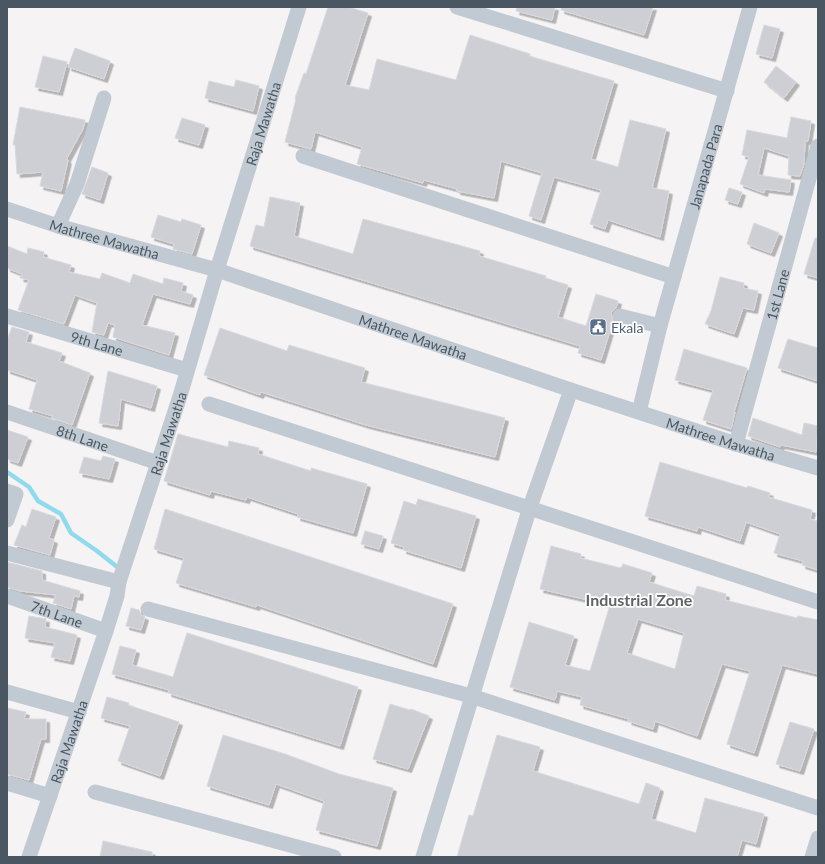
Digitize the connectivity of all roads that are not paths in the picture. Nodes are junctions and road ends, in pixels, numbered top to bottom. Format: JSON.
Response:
{"nodes":[{"id":1,"x":300,"y":7,"type":"edge"},
{"id":2,"x":457,"y":7,"type":"edge"},
{"id":3,"x":750,"y":7,"type":"edge"},
{"id":4,"x":727,"y":91,"type":"junction"},
{"id":5,"x":104,"y":98,"type":"dead end"},
{"id":6,"x":818,"y":146,"type":"edge"},
{"id":7,"x":303,"y":156,"type":"dead end"},
{"id":8,"x":7,"y":209,"type":"edge"},
{"id":9,"x":58,"y":226,"type":"junction"},
{"id":10,"x":217,"y":270,"type":"junction"},
{"id":11,"x":674,"y":277,"type":"junction"},
{"id":12,"x":7,"y":316,"type":"edge"},
{"id":13,"x":620,"y":316,"type":"dead end"},
{"id":14,"x":660,"y":326,"type":"junction"},
{"id":15,"x":187,"y":370,"type":"junction"},
{"id":16,"x":571,"y":390,"type":"junction"},
{"id":17,"x":209,"y":404,"type":"dead end"},
{"id":18,"x":7,"y":412,"type":"edge"},
{"id":19,"x":639,"y":412,"type":"junction"},
{"id":20,"x":736,"y":444,"type":"junction"},
{"id":21,"x":158,"y":463,"type":"junction"},
{"id":22,"x":818,"y":468,"type":"edge"},
{"id":23,"x":7,"y":491,"type":"edge"},
{"id":24,"x":530,"y":507,"type":"junction"},
{"id":25,"x":7,"y":520,"type":"edge"},
{"id":26,"x":7,"y":553,"type":"edge"},
{"id":27,"x":119,"y":582,"type":"junction"},
{"id":28,"x":7,"y":596,"type":"edge"},
{"id":29,"x":818,"y":602,"type":"edge"},
{"id":30,"x":148,"y":609,"type":"dead end"},
{"id":31,"x":106,"y":631,"type":"junction"},
{"id":32,"x":7,"y":692,"type":"edge"},
{"id":33,"x":471,"y":696,"type":"junction"},
{"id":34,"x":79,"y":712,"type":"junction"},
{"id":35,"x":7,"y":783,"type":"edge"},
{"id":36,"x":95,"y":792,"type":"dead end"},
{"id":37,"x":50,"y":796,"type":"junction"},
{"id":38,"x":818,"y":808,"type":"edge"},
{"id":39,"x":818,"y":838,"type":"edge"},
{"id":40,"x":28,"y":857,"type":"edge"},
{"id":41,"x":334,"y":857,"type":"edge"},
{"id":42,"x":423,"y":857,"type":"edge"},
{"id":43,"x":812,"y":857,"type":"edge"}],
"edges":[{"from":1,"to":10,"type":"street","name":"Raja Mawatha"},
{"from":2,"to":4,"type":"street"},
{"from":3,"to":4,"type":"street","name":"Janapada Para"},
{"from":4,"to":11,"type":"street","name":"Janapada Para"},
{"from":5,"to":9,"type":"street"},
{"from":6,"to":20,"type":"street","name":"1st Lane"},
{"from":7,"to":11,"type":"street"},
{"from":8,"to":9,"type":"street","name":"Mathree Mawatha"},
{"from":9,"to":10,"type":"street","name":"Mathree Mawatha"},
{"from":10,"to":15,"type":"street","name":"Raja Mawatha"},
{"from":10,"to":16,"type":"street","name":"Mathree Mawatha"},
{"from":11,"to":14,"type":"street","name":"Janapada Para"},
{"from":12,"to":15,"type":"street","name":"9th Lane"},
{"from":13,"to":14,"type":"street"},
{"from":14,"to":19,"type":"street","name":"Janapada Para"},
{"from":15,"to":21,"type":"street","name":"Raja Mawatha"},
{"from":16,"to":19,"type":"street","name":"Mathree Mawatha"},
{"from":16,"to":24,"type":"street"},
{"from":17,"to":24,"type":"street"},
{"from":18,"to":21,"type":"street","name":"8th Lane"},
{"from":19,"to":20,"type":"street","name":"Mathree Mawatha"},
{"from":20,"to":22,"type":"street","name":"Mathree Mawatha"},
{"from":21,"to":27,"type":"street","name":"Raja Mawatha"},
{"from":23,"to":25,"type":"street"},
{"from":24,"to":29,"type":"street"},
{"from":24,"to":33,"type":"street"},
{"from":26,"to":27,"type":"street"},
{"from":27,"to":31,"type":"street","name":"Raja Mawatha"},
{"from":28,"to":31,"type":"street","name":"7th Lane"},
{"from":30,"to":33,"type":"street"},
{"from":31,"to":34,"type":"street","name":"Raja Mawatha"},
{"from":32,"to":34,"type":"street"},
{"from":33,"to":38,"type":"street"},
{"from":33,"to":42,"type":"street"},
{"from":34,"to":37,"type":"street","name":"Raja Mawatha"},
{"from":35,"to":37,"type":"street"},
{"from":36,"to":41,"type":"street"},
{"from":37,"to":40,"type":"street","name":"Raja Mawatha"},
{"from":39,"to":43,"type":"street"}]}
